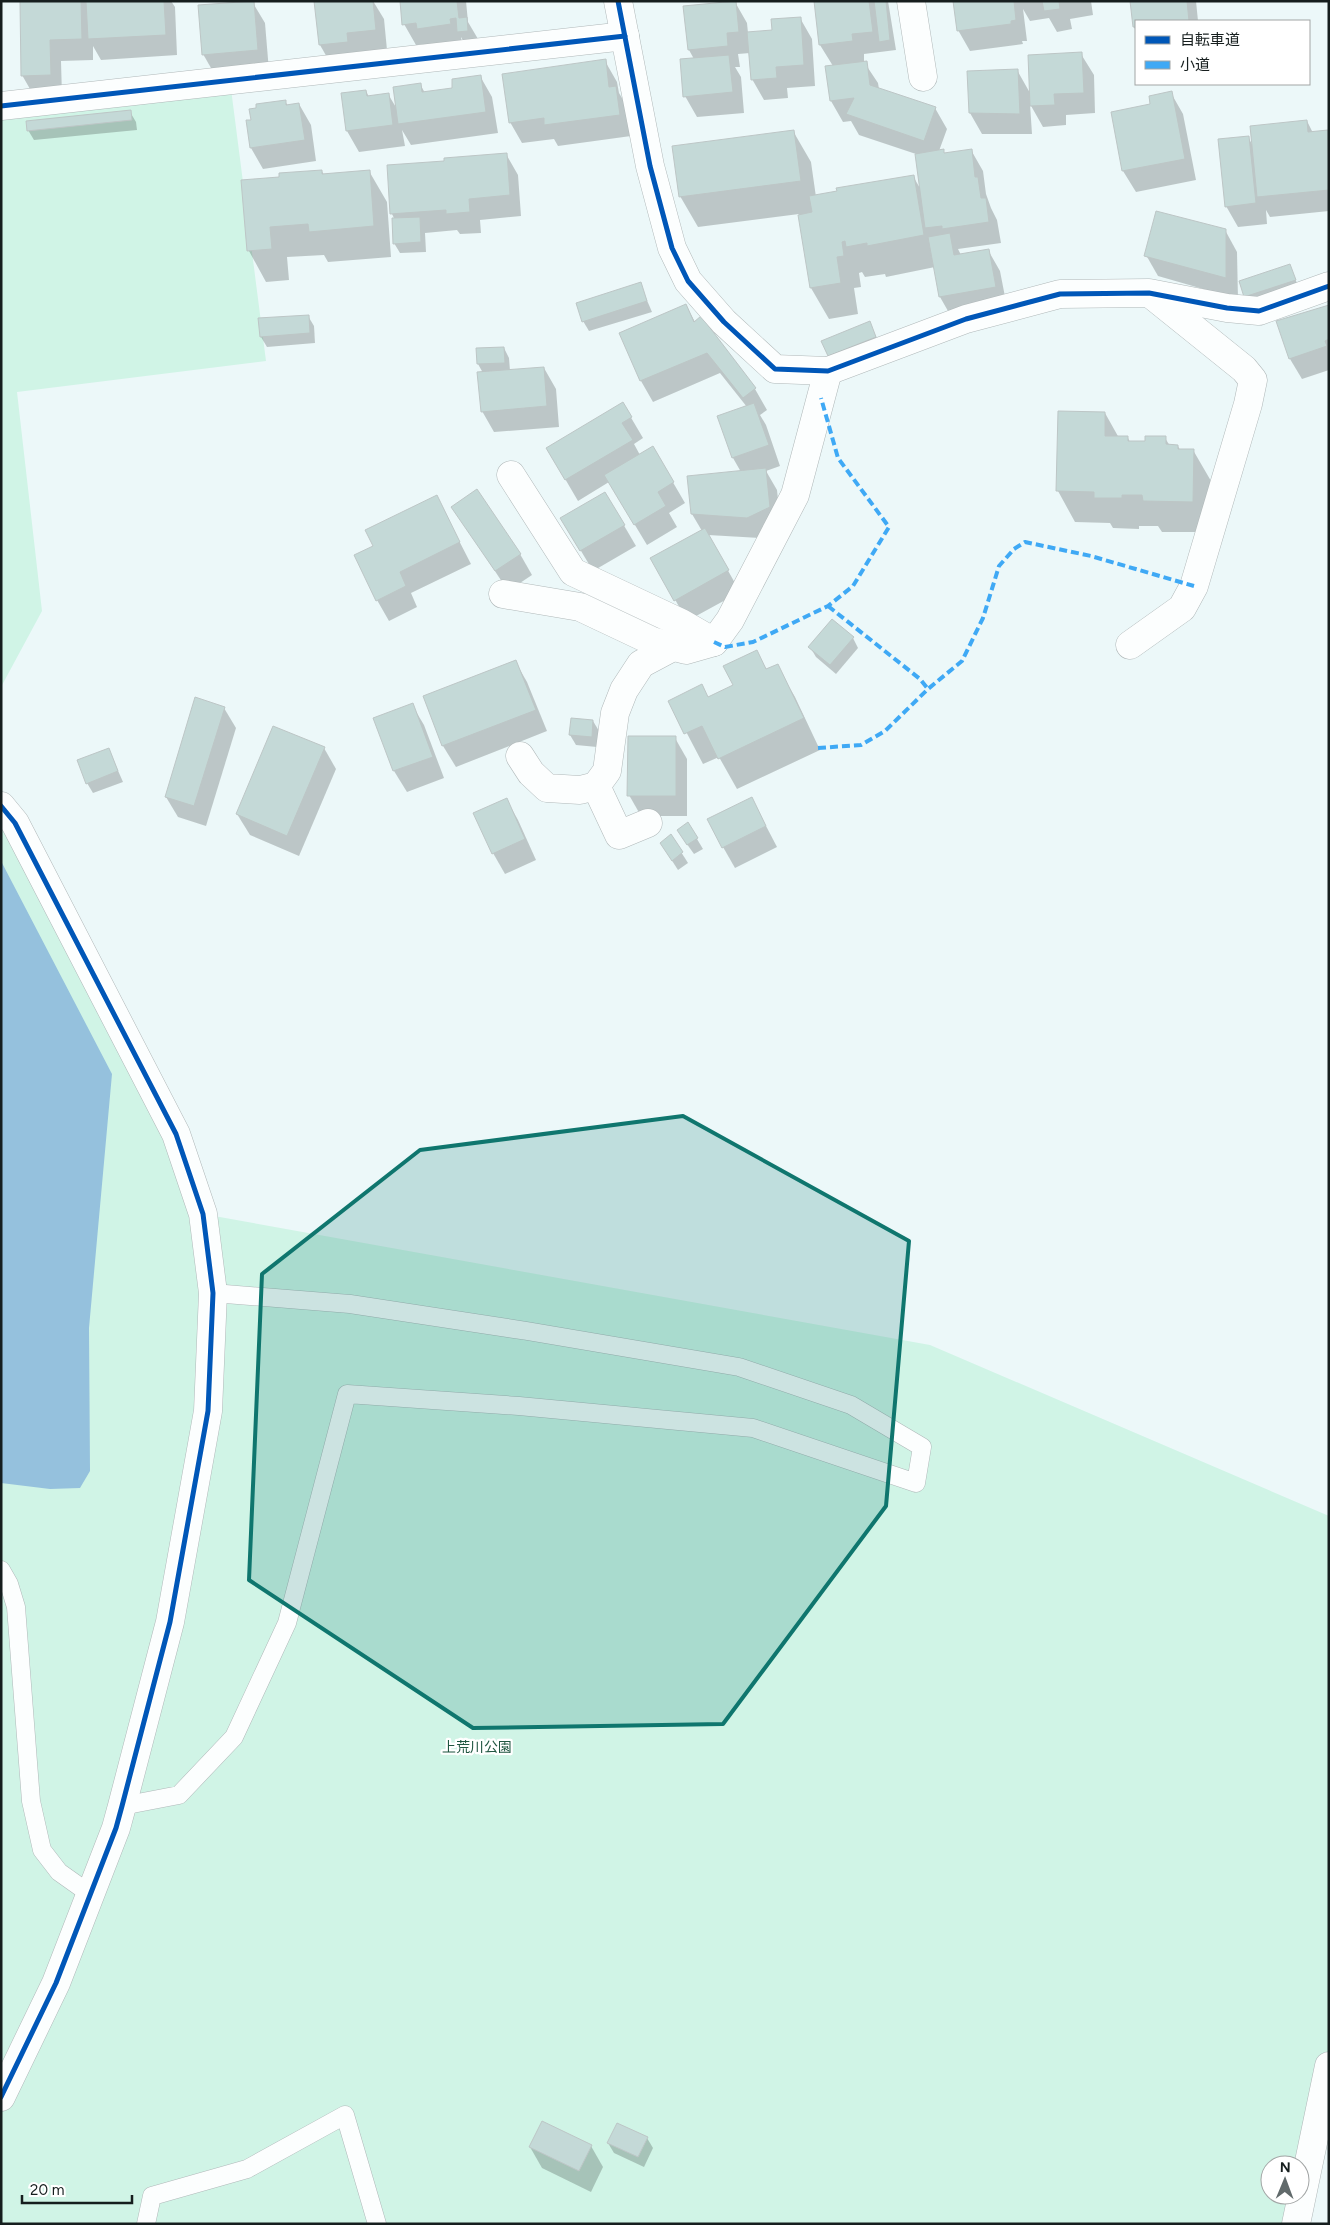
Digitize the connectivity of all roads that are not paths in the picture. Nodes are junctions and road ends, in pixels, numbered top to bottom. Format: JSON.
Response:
{"nodes":[{"id":1,"x":618,"y":1,"type":"edge"},
{"id":2,"x":911,"y":1,"type":"edge"},
{"id":3,"x":625,"y":36,"type":"junction"},
{"id":4,"x":923,"y":77,"type":"dead end"},
{"id":5,"x":1,"y":106,"type":"edge"},
{"id":6,"x":1329,"y":286,"type":"edge"},
{"id":7,"x":1149,"y":293,"type":"junction"},
{"id":8,"x":828,"y":371,"type":"junction"},
{"id":9,"x":511,"y":475,"type":"dead end"},
{"id":10,"x":503,"y":594,"type":"dead end"},
{"id":11,"x":714,"y":642,"type":"junction"},
{"id":12,"x":1130,"y":645,"type":"dead end"},
{"id":13,"x":673,"y":647,"type":"junction"},
{"id":14,"x":520,"y":756,"type":"dead end"},
{"id":15,"x":596,"y":786,"type":"junction"},
{"id":16,"x":1,"y":806,"type":"edge"},
{"id":17,"x":648,"y":823,"type":"dead end"},
{"id":18,"x":213,"y":1293,"type":"junction"},
{"id":19,"x":1,"y":1570,"type":"edge"},
{"id":20,"x":122,"y":1806,"type":"junction"},
{"id":21,"x":90,"y":1894,"type":"junction"},
{"id":22,"x":1329,"y":2066,"type":"edge"},
{"id":23,"x":1,"y":2097,"type":"edge"},
{"id":24,"x":146,"y":2224,"type":"edge"},
{"id":25,"x":377,"y":2224,"type":"edge"},
{"id":26,"x":1296,"y":2224,"type":"edge"}],
"edges":[{"from":1,"to":3,"type":"street"},
{"from":2,"to":4,"type":"street"},
{"from":3,"to":5,"type":"street"},
{"from":3,"to":8,"type":"street"},
{"from":6,"to":7,"type":"street"},
{"from":7,"to":8,"type":"street"},
{"from":7,"to":12,"type":"street"},
{"from":8,"to":11,"type":"street"},
{"from":9,"to":11,"type":"street"},
{"from":10,"to":13,"type":"street"},
{"from":11,"to":13,"type":"street"},
{"from":13,"to":15,"type":"street"},
{"from":14,"to":15,"type":"street"},
{"from":15,"to":17,"type":"street"},
{"from":16,"to":18,"type":"street"},
{"from":18,"to":20,"type":"street"},
{"from":18,"to":20,"type":"lane"},
{"from":19,"to":21,"type":"lane"},
{"from":20,"to":21,"type":"street"},
{"from":21,"to":23,"type":"street"},
{"from":22,"to":26,"type":"street"},
{"from":24,"to":25,"type":"lane"}]}
